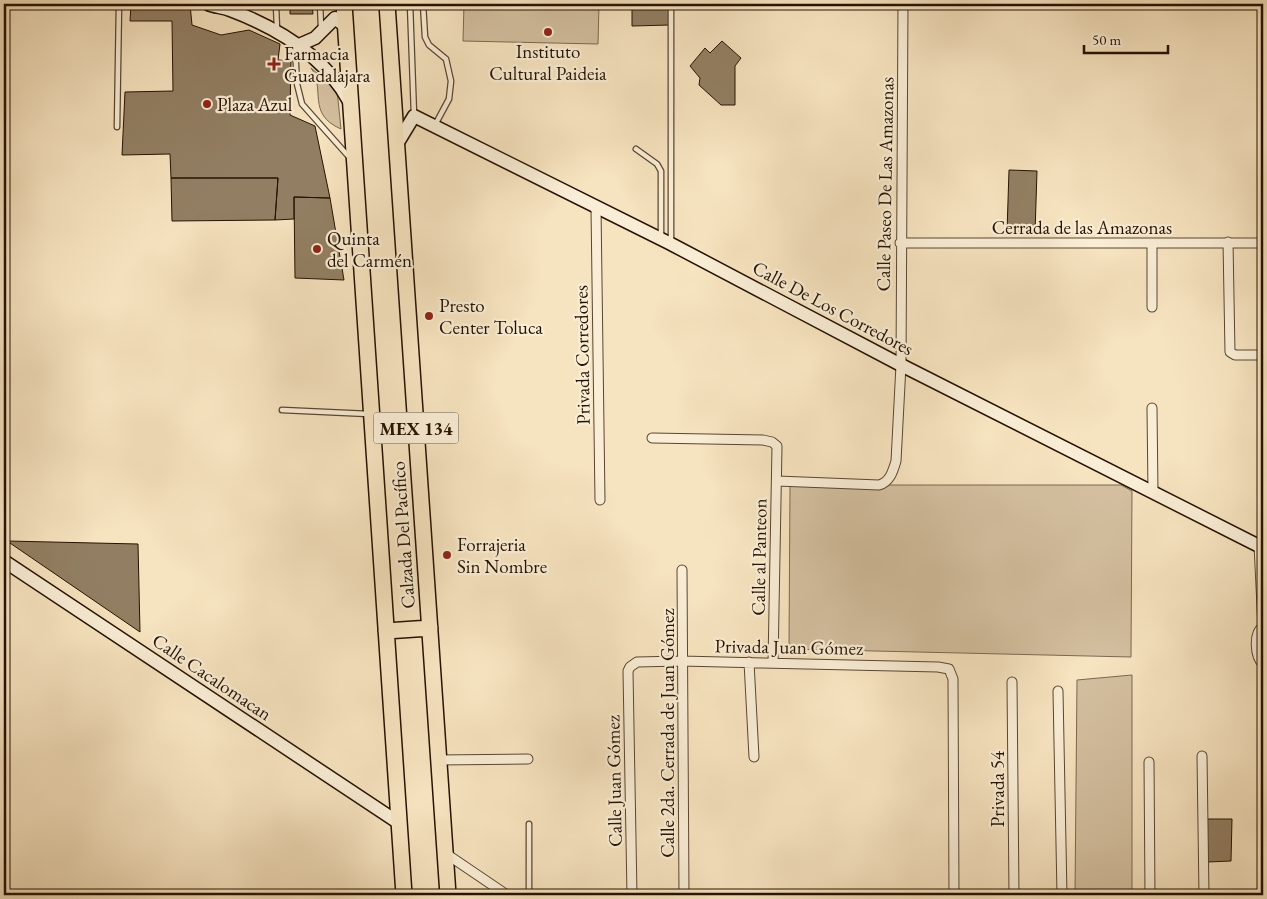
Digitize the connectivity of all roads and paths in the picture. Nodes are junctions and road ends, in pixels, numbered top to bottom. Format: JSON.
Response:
{"nodes":[{"id":1,"x":119,"y":4,"type":"edge"},
{"id":2,"x":208,"y":4,"type":"edge"},
{"id":3,"x":276,"y":4,"type":"edge"},
{"id":4,"x":320,"y":4,"type":"edge"},
{"id":5,"x":344,"y":4,"type":"edge"},
{"id":6,"x":387,"y":4,"type":"edge"},
{"id":7,"x":410,"y":4,"type":"edge"},
{"id":8,"x":424,"y":4,"type":"edge"},
{"id":9,"x":671,"y":4,"type":"edge"},
{"id":10,"x":903,"y":4,"type":"edge"},
{"id":11,"x":226,"y":6,"type":"edge"},
{"id":12,"x":346,"y":26,"type":"junction"},
{"id":13,"x":278,"y":33,"type":"junction"},
{"id":14,"x":322,"y":33,"type":"junction"},
{"id":15,"x":297,"y":44,"type":"junction"},
{"id":16,"x":349,"y":102,"type":"junction"},
{"id":17,"x":414,"y":116,"type":"junction"},
{"id":18,"x":434,"y":126,"type":"junction"},
{"id":19,"x":117,"y":127,"type":"dead end"},
{"id":20,"x":397,"y":144,"type":"junction"},
{"id":21,"x":636,"y":149,"type":"dead end"},
{"id":22,"x":354,"y":162,"type":"junction"},
{"id":23,"x":596,"y":208,"type":"junction"},
{"id":24,"x":666,"y":242,"type":"junction"},
{"id":25,"x":1228,"y":242,"type":"junction"},
{"id":26,"x":900,"y":243,"type":"junction"},
{"id":27,"x":1152,"y":243,"type":"junction"},
{"id":28,"x":1263,"y":243,"type":"edge"},
{"id":29,"x":1152,"y":307,"type":"dead end"},
{"id":30,"x":1263,"y":355,"type":"edge"},
{"id":31,"x":901,"y":365,"type":"junction"},
{"id":32,"x":1152,"y":408,"type":"dead end"},
{"id":33,"x":282,"y":410,"type":"dead end"},
{"id":34,"x":373,"y":414,"type":"junction"},
{"id":35,"x":652,"y":438,"type":"dead end"},
{"id":36,"x":777,"y":481,"type":"junction"},
{"id":37,"x":1154,"y":492,"type":"junction"},
{"id":38,"x":600,"y":500,"type":"dead end"},
{"id":39,"x":1261,"y":546,"type":"edge"},
{"id":40,"x":4,"y":561,"type":"edge"},
{"id":41,"x":682,"y":570,"type":"dead end"},
{"id":42,"x":1263,"y":627,"type":"edge"},
{"id":43,"x":430,"y":628,"type":"junction"},
{"id":44,"x":386,"y":631,"type":"junction"},
{"id":45,"x":681,"y":661,"type":"junction"},
{"id":46,"x":749,"y":662,"type":"junction"},
{"id":47,"x":773,"y":663,"type":"junction"},
{"id":48,"x":1263,"y":664,"type":"edge"},
{"id":49,"x":630,"y":667,"type":"joint"},
{"id":50,"x":1012,"y":682,"type":"dead end"},
{"id":51,"x":1058,"y":691,"type":"dead end"},
{"id":52,"x":1202,"y":756,"type":"dead end"},
{"id":53,"x":754,"y":757,"type":"dead end"},
{"id":54,"x":528,"y":759,"type":"dead end"},
{"id":55,"x":439,"y":760,"type":"junction"},
{"id":56,"x":1149,"y":762,"type":"dead end"},
{"id":57,"x":399,"y":823,"type":"junction"},
{"id":58,"x":529,"y":824,"type":"dead end"},
{"id":59,"x":445,"y":853,"type":"junction"},
{"id":60,"x":404,"y":895,"type":"edge"},
{"id":61,"x":448,"y":895,"type":"edge"},
{"id":62,"x":507,"y":895,"type":"edge"},
{"id":63,"x":529,"y":895,"type":"edge"},
{"id":64,"x":632,"y":895,"type":"edge"},
{"id":65,"x":684,"y":895,"type":"edge"},
{"id":66,"x":954,"y":895,"type":"edge"},
{"id":67,"x":1014,"y":895,"type":"edge"},
{"id":68,"x":1062,"y":895,"type":"edge"},
{"id":69,"x":1150,"y":895,"type":"edge"},
{"id":70,"x":1204,"y":895,"type":"edge"}],
"edges":[{"from":1,"to":19,"type":"lane"},
{"from":2,"to":11,"type":"main road"},
{"from":3,"to":13,"type":"lane"},
{"from":4,"to":14,"type":"lane"},
{"from":5,"to":12,"type":"main road","name":"Calzada Del Pacífico","number":"MEX 134"},
{"from":6,"to":20,"type":"main road","name":"Calzada Del Pacífico","number":"MEX 134"},
{"from":7,"to":17,"type":"lane"},
{"from":8,"to":18,"type":"lane"},
{"from":9,"to":24,"type":"lane"},
{"from":10,"to":26,"type":"street","name":"Calle Paseo De Las Amazonas"},
{"from":11,"to":13,"type":"main road"},
{"from":12,"to":14,"type":"main road"},
{"from":12,"to":16,"type":"main road","name":"Calzada Del Pacífico","number":"MEX 134"},
{"from":13,"to":15,"type":"main road"},
{"from":14,"to":15,"type":"main road"},
{"from":15,"to":16,"type":"main road"},
{"from":15,"to":22,"type":"lane"},
{"from":16,"to":22,"type":"main road","name":"Calzada Del Pacífico","number":"MEX 134"},
{"from":17,"to":18,"type":"main road","name":"Calle De Los Corredores"},
{"from":17,"to":20,"type":"main road"},
{"from":18,"to":23,"type":"main road","name":"Calle De Los Corredores"},
{"from":20,"to":43,"type":"main road","name":"Calzada Del Pacífico","number":"MEX 134"},
{"from":21,"to":24,"type":"lane"},
{"from":22,"to":34,"type":"main road","name":"Calzada Del Pacífico","number":"MEX 134"},
{"from":23,"to":24,"type":"main road","name":"Calle De Los Corredores"},
{"from":23,"to":38,"type":"street","name":"Privada Corredores"},
{"from":24,"to":31,"type":"main road","name":"Calle De Los Corredores"},
{"from":25,"to":27,"type":"street","name":"Cerrada de las Amazonas"},
{"from":25,"to":28,"type":"street","name":"Cerrada de las Amazonas"},
{"from":25,"to":30,"type":"street"},
{"from":26,"to":27,"type":"street","name":"Cerrada de las Amazonas"},
{"from":26,"to":31,"type":"street","name":"Calle Paseo De Las Amazonas"},
{"from":27,"to":29,"type":"street"},
{"from":31,"to":36,"type":"street","name":"Calle al Panteon"},
{"from":31,"to":37,"type":"main road","name":"Calle De Los Corredores"},
{"from":32,"to":37,"type":"street"},
{"from":33,"to":34,"type":"lane"},
{"from":34,"to":44,"type":"main road","name":"Calzada Del Pacífico","number":"MEX 134"},
{"from":35,"to":36,"type":"street","name":"Calle al Panteon"},
{"from":36,"to":47,"type":"street","name":"Calle al Panteon"},
{"from":37,"to":39,"type":"main road","name":"Calle De Los Corredores"},
{"from":39,"to":42,"type":"street"},
{"from":40,"to":57,"type":"main road","name":"Calle Cacalomacan"},
{"from":41,"to":45,"type":"street","name":"Calle 2da. Cerrada de Juan Gómez"},
{"from":42,"to":48,"type":"street"},
{"from":43,"to":44,"type":"main road"},
{"from":43,"to":55,"type":"main road","name":"Calzada Del Pacífico","number":"MEX 134"},
{"from":44,"to":57,"type":"main road","name":"Calzada Del Pacífico","number":"MEX 134"},
{"from":45,"to":46,"type":"street","name":"Privada Juan Gómez"},
{"from":45,"to":49,"type":"street","name":"Privada Juan Gómez"},
{"from":45,"to":65,"type":"street","name":"Calle 2da. Cerrada de Juan Gómez"},
{"from":46,"to":47,"type":"street","name":"Privada Juan Gómez"},
{"from":46,"to":53,"type":"street"},
{"from":47,"to":66,"type":"street","name":"Privada Juan Gómez"},
{"from":49,"to":64,"type":"street","name":"Calle Juan Gómez"},
{"from":50,"to":67,"type":"street","name":"Privada 54"},
{"from":51,"to":68,"type":"street"},
{"from":52,"to":70,"type":"street"},
{"from":54,"to":55,"type":"street"},
{"from":55,"to":59,"type":"main road","name":"Calzada Del Pacífico","number":"MEX 134"},
{"from":56,"to":69,"type":"street"},
{"from":57,"to":60,"type":"main road","number":"MEX 134"},
{"from":58,"to":63,"type":"lane"},
{"from":59,"to":61,"type":"main road","number":"MEX 134"},
{"from":59,"to":62,"type":"street"}]}
